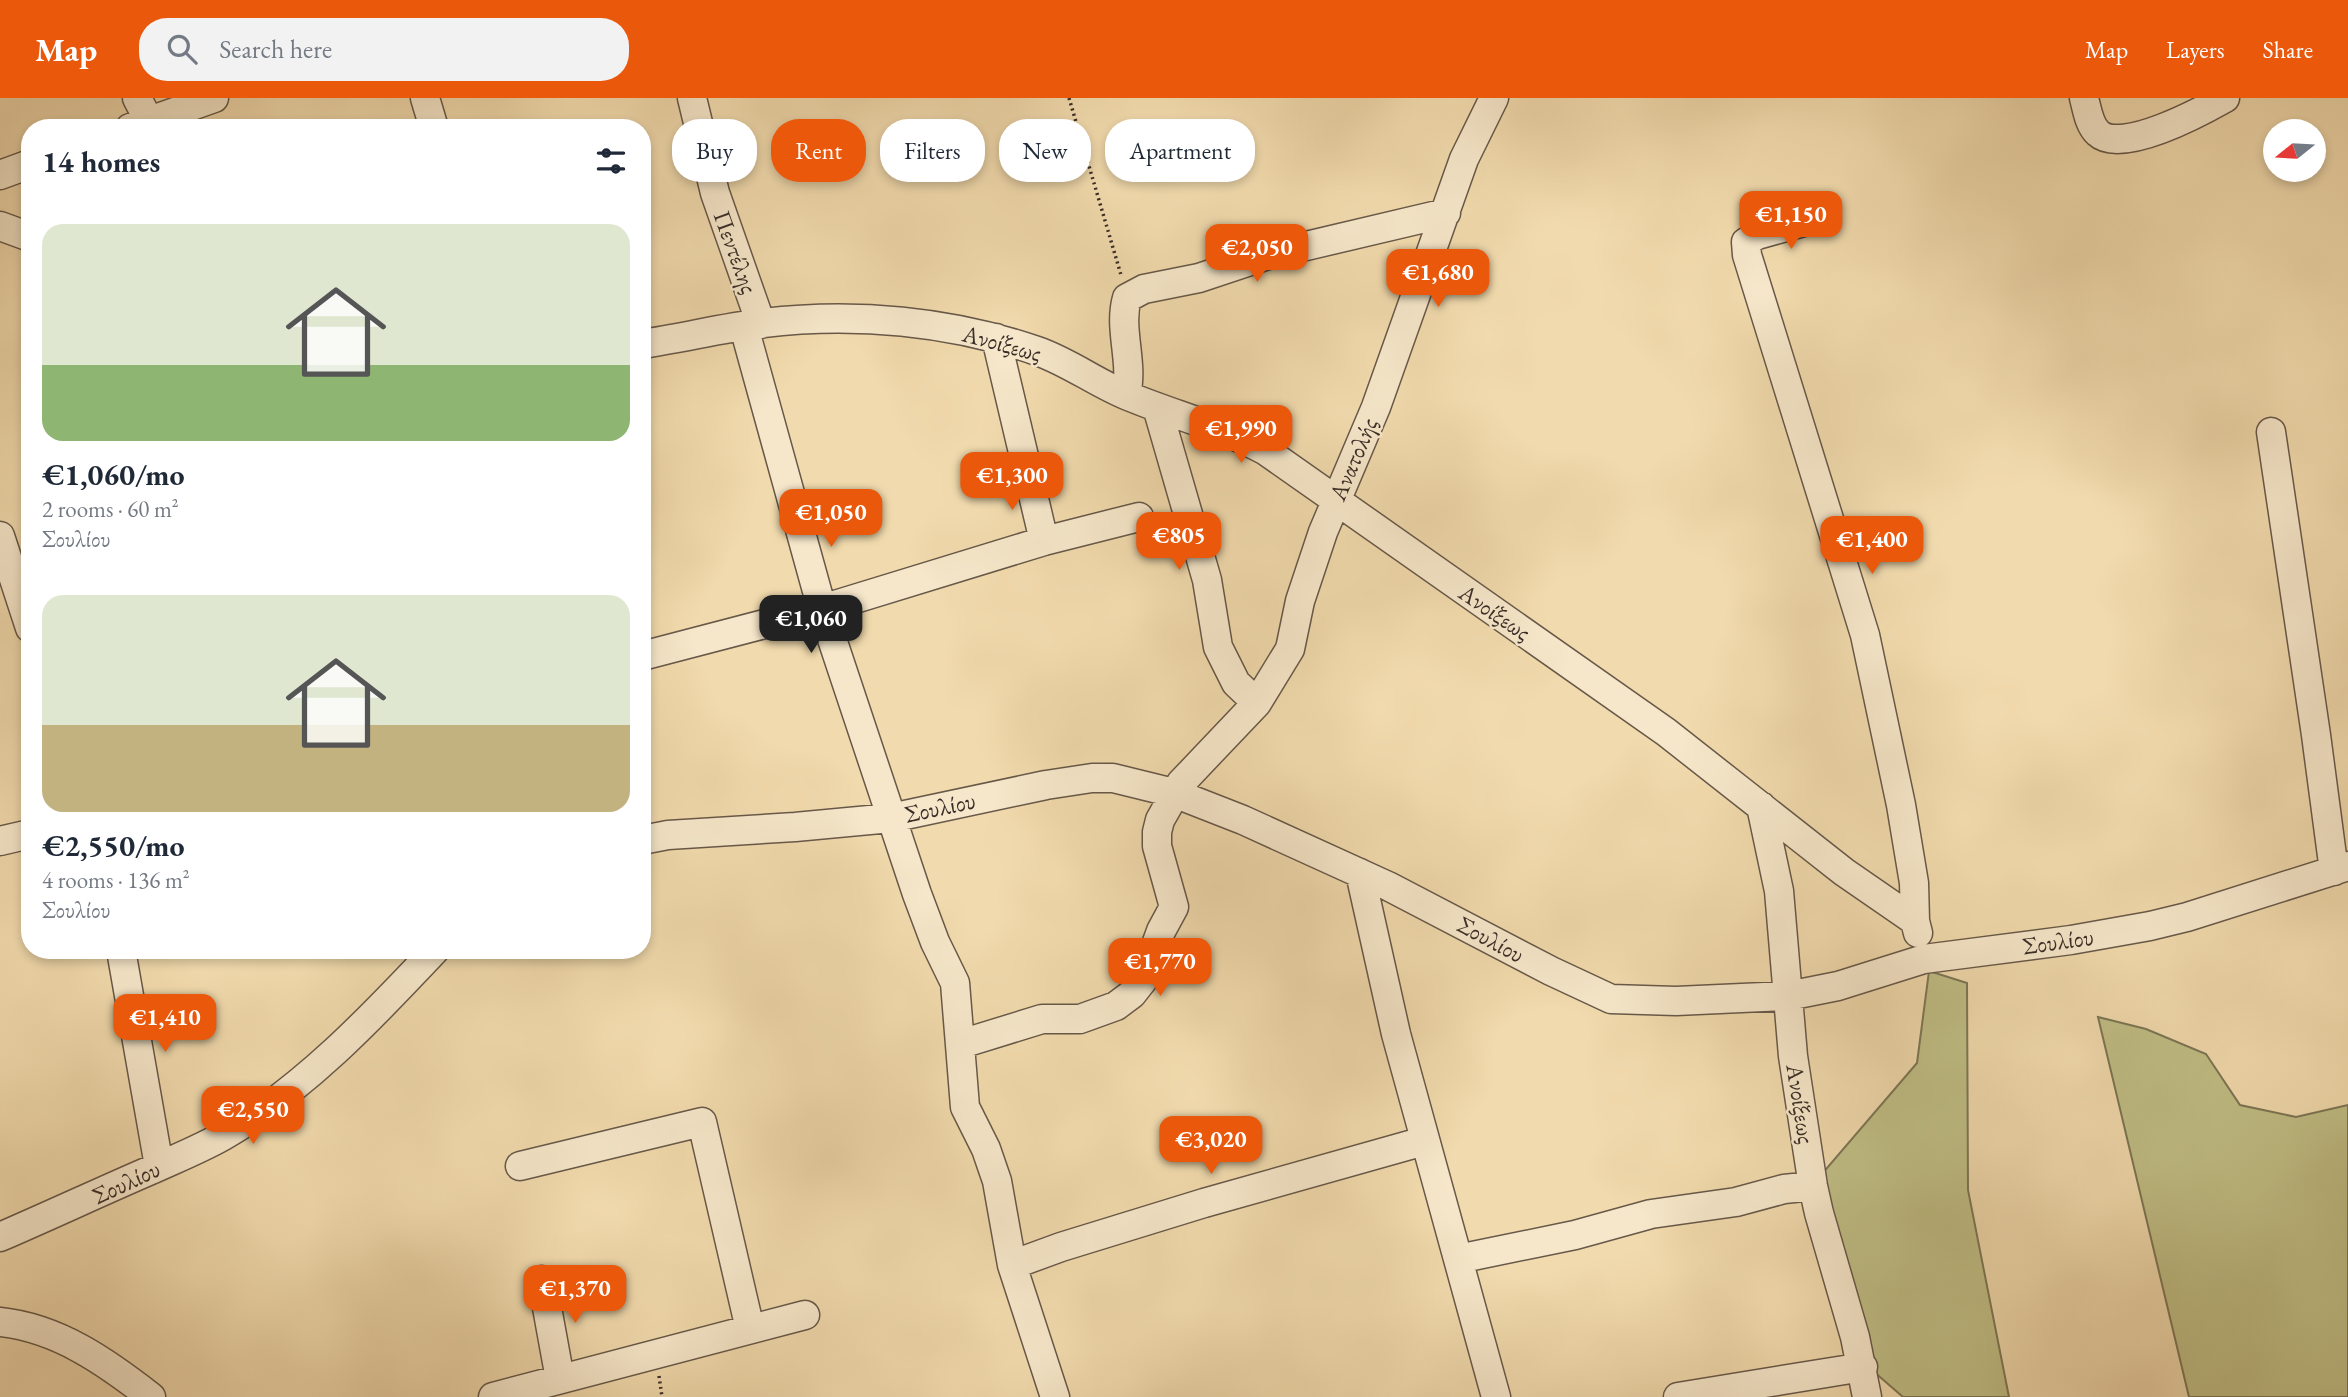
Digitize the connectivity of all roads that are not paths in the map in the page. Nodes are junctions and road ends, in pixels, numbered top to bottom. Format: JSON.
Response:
{"nodes":[{"id":1,"x":214,"y":98,"type":"edge"},
{"id":2,"x":425,"y":98,"type":"edge"},
{"id":3,"x":692,"y":98,"type":"edge"},
{"id":4,"x":1494,"y":98,"type":"edge"},
{"id":5,"x":2084,"y":98,"type":"edge"},
{"id":6,"x":2225,"y":98,"type":"edge"},
{"id":7,"x":139,"y":116,"type":"edge"},
{"id":8,"x":431,"y":119,"type":"edge"},
{"id":9,"x":21,"y":167,"type":"edge"},
{"id":10,"x":0,"y":175,"type":"edge"},
{"id":11,"x":1446,"y":213,"type":"junction"},
{"id":12,"x":1818,"y":218,"type":"dead end"},
{"id":13,"x":0,"y":226,"type":"edge"},
{"id":14,"x":21,"y":234,"type":"edge"},
{"id":15,"x":753,"y":325,"type":"junction"},
{"id":16,"x":996,"y":338,"type":"junction"},
{"id":17,"x":651,"y":342,"type":"edge"},
{"id":18,"x":1126,"y":395,"type":"junction"},
{"id":19,"x":1157,"y":407,"type":"junction"},
{"id":20,"x":2271,"y":432,"type":"dead end"},
{"id":21,"x":1335,"y":499,"type":"junction"},
{"id":22,"x":1139,"y":517,"type":"dead end"},
{"id":23,"x":0,"y":536,"type":"edge"},
{"id":24,"x":1044,"y":541,"type":"junction"},
{"id":25,"x":21,"y":600,"type":"edge"},
{"id":26,"x":822,"y":609,"type":"junction"},
{"id":27,"x":651,"y":654,"type":"edge"},
{"id":28,"x":1257,"y":703,"type":"junction"},
{"id":29,"x":1174,"y":793,"type":"junction"},
{"id":30,"x":1761,"y":806,"type":"junction"},
{"id":31,"x":891,"y":818,"type":"junction"},
{"id":32,"x":21,"y":836,"type":"edge"},
{"id":33,"x":651,"y":838,"type":"edge"},
{"id":34,"x":0,"y":841,"type":"edge"},
{"id":35,"x":2341,"y":869,"type":"edge"},
{"id":36,"x":1360,"y":873,"type":"junction"},
{"id":37,"x":1915,"y":921,"type":"junction"},
{"id":38,"x":123,"y":959,"type":"edge"},
{"id":39,"x":426,"y":959,"type":"edge"},
{"id":40,"x":1924,"y":959,"type":"junction"},
{"id":41,"x":1788,"y":996,"type":"junction"},
{"id":42,"x":961,"y":1044,"type":"junction"},
{"id":43,"x":1424,"y":1141,"type":"junction"},
{"id":44,"x":159,"y":1166,"type":"junction"},
{"id":45,"x":520,"y":1166,"type":"dead end"},
{"id":46,"x":1813,"y":1186,"type":"junction"},
{"id":47,"x":0,"y":1237,"type":"edge"},
{"id":48,"x":1458,"y":1259,"type":"junction"},
{"id":49,"x":1012,"y":1265,"type":"junction"},
{"id":50,"x":542,"y":1280,"type":"dead end"},
{"id":51,"x":805,"y":1315,"type":"dead end"},
{"id":52,"x":0,"y":1322,"type":"edge"},
{"id":53,"x":750,"y":1329,"type":"junction"},
{"id":54,"x":1863,"y":1367,"type":"junction"},
{"id":55,"x":560,"y":1379,"type":"junction"},
{"id":56,"x":151,"y":1397,"type":"edge"},
{"id":57,"x":493,"y":1397,"type":"edge"},
{"id":58,"x":1055,"y":1397,"type":"edge"},
{"id":59,"x":1496,"y":1397,"type":"edge"},
{"id":60,"x":1678,"y":1397,"type":"edge"},
{"id":61,"x":1867,"y":1397,"type":"edge"}],
"edges":[{"from":1,"to":7,"type":"street"},
{"from":2,"to":8,"type":"street"},
{"from":3,"to":15,"type":"street","name":"Πεντέλης"},
{"from":4,"to":11,"type":"street","name":"Ανατολής"},
{"from":5,"to":6,"type":"street"},
{"from":9,"to":10,"type":"street"},
{"from":11,"to":18,"type":"street"},
{"from":11,"to":21,"type":"street","name":"Ανατολής"},
{"from":12,"to":37,"type":"street"},
{"from":13,"to":14,"type":"street"},
{"from":15,"to":16,"type":"street","name":"Ανοίξεως"},
{"from":15,"to":17,"type":"street","name":"Ανοίξεως"},
{"from":15,"to":26,"type":"street","name":"Πεντέλης"},
{"from":16,"to":18,"type":"street","name":"Ανοίξεως"},
{"from":16,"to":24,"type":"street"},
{"from":18,"to":19,"type":"street","name":"Ανοίξεως"},
{"from":19,"to":21,"type":"street","name":"Ανοίξεως"},
{"from":19,"to":28,"type":"street"},
{"from":20,"to":35,"type":"street"},
{"from":21,"to":28,"type":"street","name":"Ανατολής"},
{"from":21,"to":30,"type":"street","name":"Ανοίξεως"},
{"from":22,"to":24,"type":"street"},
{"from":23,"to":25,"type":"street"},
{"from":24,"to":26,"type":"street"},
{"from":26,"to":27,"type":"street"},
{"from":26,"to":31,"type":"street","name":"Πεντέλης"},
{"from":28,"to":29,"type":"street","name":"Ανατολής"},
{"from":29,"to":31,"type":"street","name":"Σουλίου"},
{"from":29,"to":36,"type":"street","name":"Σουλίου"},
{"from":29,"to":42,"type":"street","name":"Ανατολής"},
{"from":30,"to":37,"type":"street"},
{"from":30,"to":41,"type":"street","name":"Ανοίξεως"},
{"from":31,"to":33,"type":"street","name":"Σουλίου"},
{"from":31,"to":42,"type":"street","name":"Πεντέλης"},
{"from":32,"to":34,"type":"street"},
{"from":35,"to":40,"type":"street","name":"Σουλίου"},
{"from":36,"to":41,"type":"street","name":"Σουλίου"},
{"from":36,"to":43,"type":"street"},
{"from":37,"to":40,"type":"street"},
{"from":38,"to":44,"type":"street"},
{"from":39,"to":44,"type":"street","name":"Σουλίου"},
{"from":40,"to":41,"type":"street","name":"Σουλίου"},
{"from":41,"to":46,"type":"street","name":"Ανοίξεως"},
{"from":42,"to":49,"type":"street","name":"Πεντέλης"},
{"from":43,"to":48,"type":"street"},
{"from":43,"to":49,"type":"street"},
{"from":44,"to":47,"type":"street","name":"Σουλίου"},
{"from":45,"to":53,"type":"street"},
{"from":46,"to":48,"type":"street"},
{"from":46,"to":54,"type":"street","name":"Ανοίξεως"},
{"from":48,"to":59,"type":"street"},
{"from":49,"to":58,"type":"street","name":"Πεντέλης"},
{"from":50,"to":55,"type":"street"},
{"from":51,"to":53,"type":"street"},
{"from":52,"to":56,"type":"street"},
{"from":53,"to":55,"type":"street"},
{"from":54,"to":60,"type":"street"},
{"from":54,"to":61,"type":"street","name":"Ανοίξεως"},
{"from":55,"to":57,"type":"street"}]}
